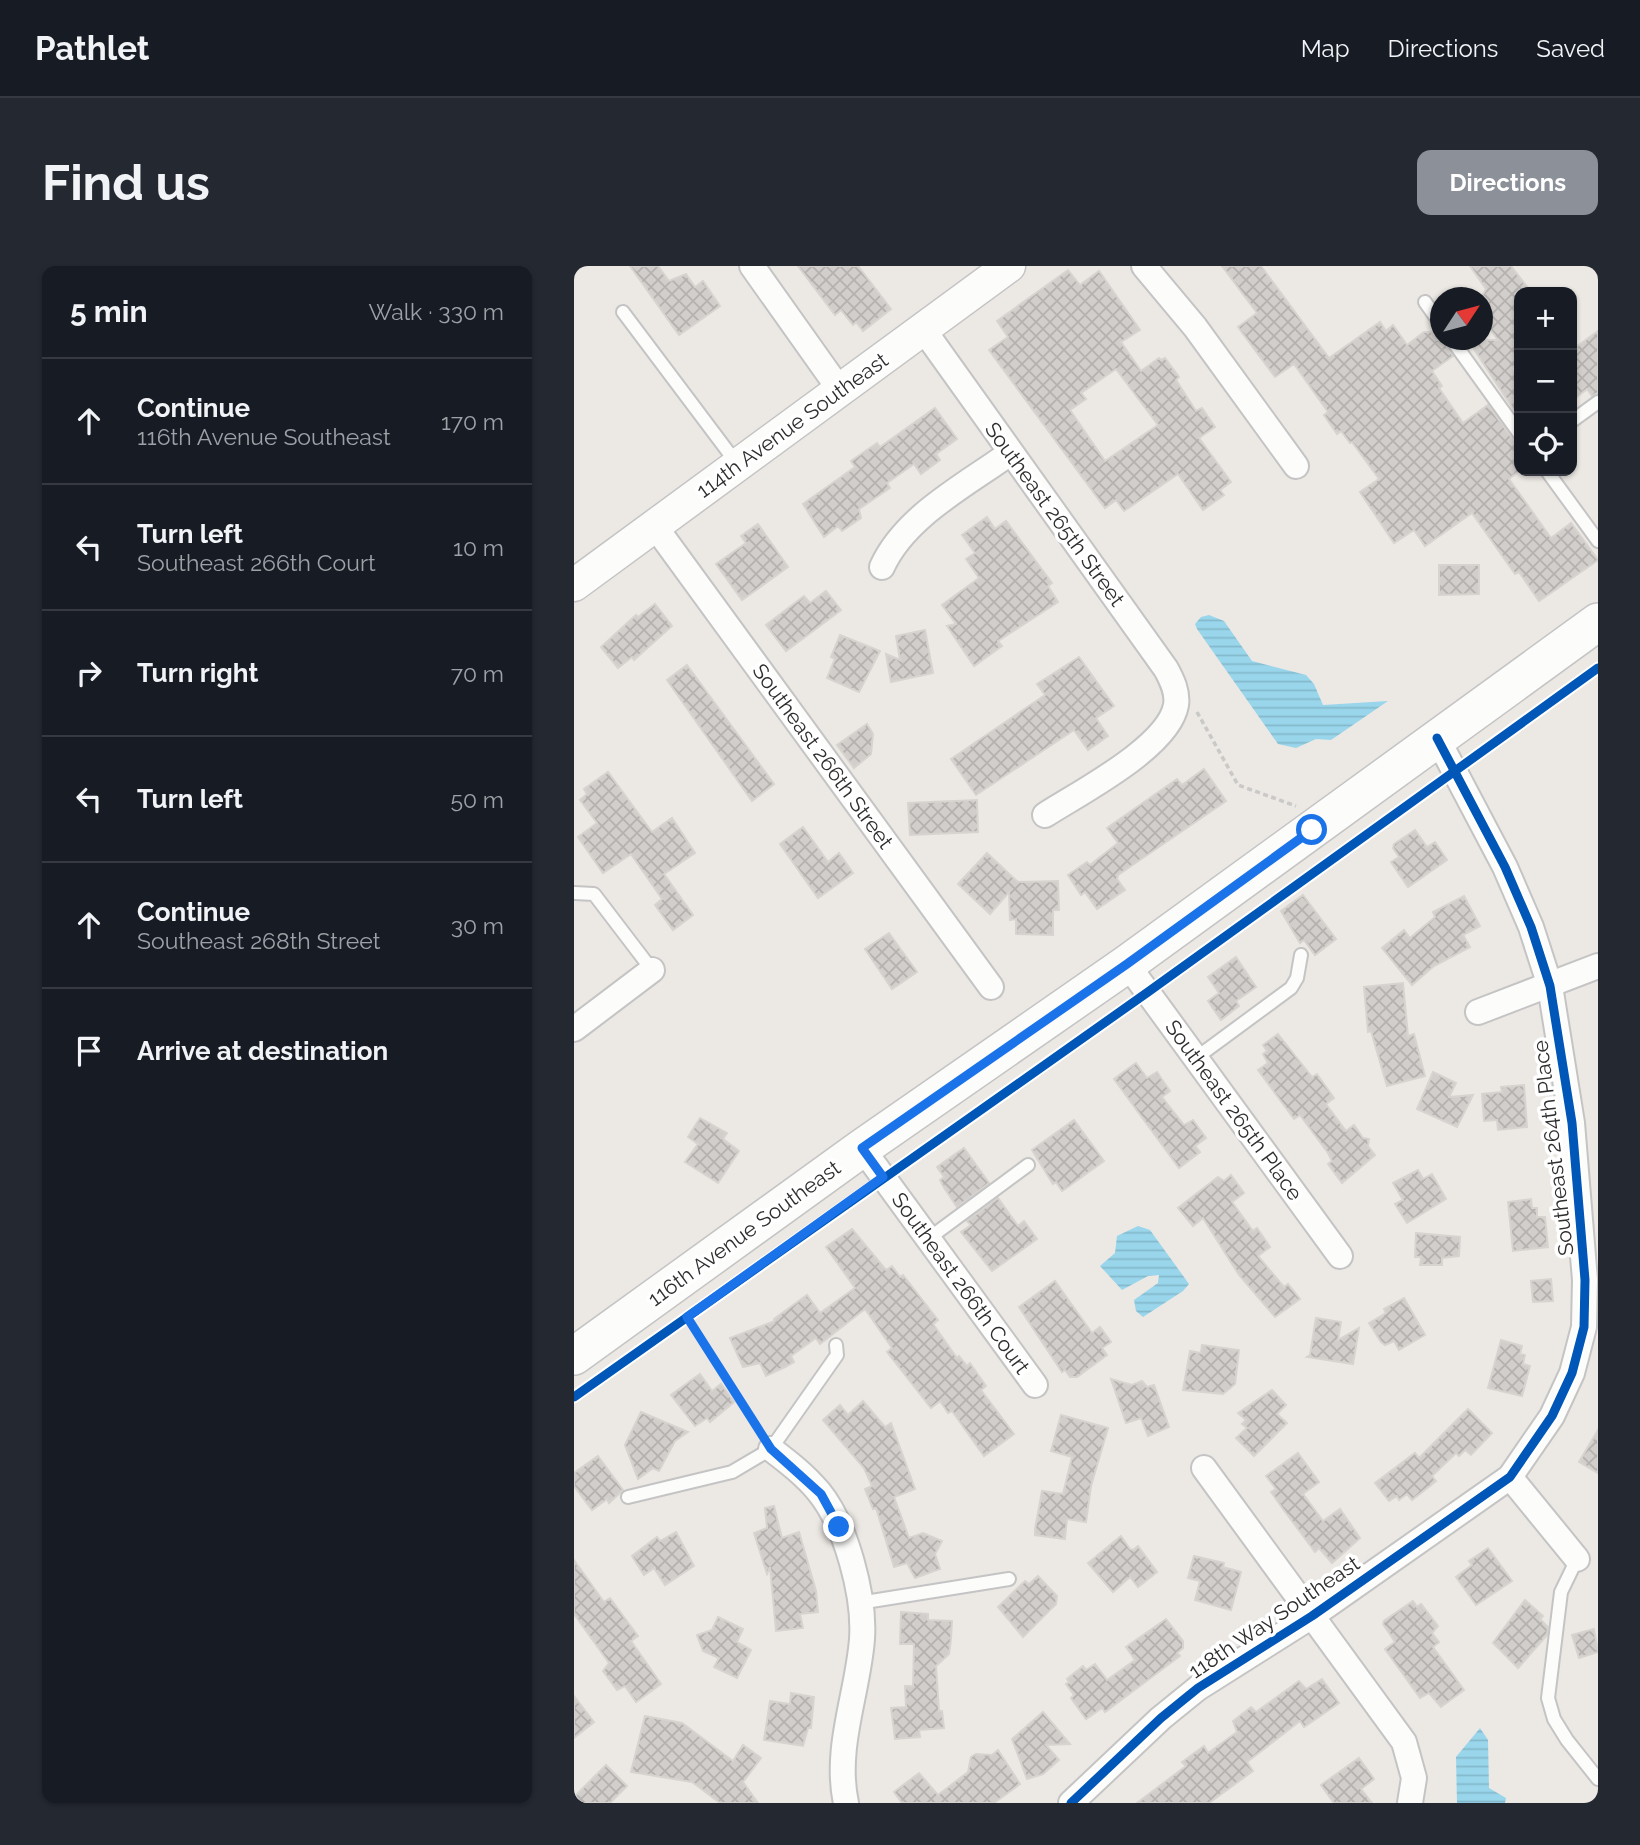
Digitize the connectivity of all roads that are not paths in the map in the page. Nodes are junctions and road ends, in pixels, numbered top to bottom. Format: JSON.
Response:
{"nodes":[{"id":1,"x":752,"y":266,"type":"edge"},
{"id":2,"x":1009,"y":266,"type":"edge"},
{"id":3,"x":1144,"y":266,"type":"edge"},
{"id":4,"x":1425,"y":302,"type":"dead end"},
{"id":5,"x":1430,"y":309,"type":"edge"},
{"id":6,"x":623,"y":312,"type":"dead end"},
{"id":7,"x":923,"y":328,"type":"junction"},
{"id":8,"x":1459,"y":350,"type":"edge"},
{"id":9,"x":840,"y":390,"type":"junction"},
{"id":10,"x":1598,"y":402,"type":"edge"},
{"id":11,"x":1577,"y":417,"type":"edge"},
{"id":12,"x":1514,"y":425,"type":"edge"},
{"id":13,"x":1010,"y":453,"type":"junction"},
{"id":14,"x":738,"y":466,"type":"junction"},
{"id":15,"x":1296,"y":466,"type":"dead end"},
{"id":16,"x":1551,"y":476,"type":"edge"},
{"id":17,"x":654,"y":526,"type":"junction"},
{"id":18,"x":1598,"y":541,"type":"edge"},
{"id":19,"x":882,"y":567,"type":"dead end"},
{"id":20,"x":574,"y":584,"type":"edge"},
{"id":21,"x":1598,"y":622,"type":"edge"},
{"id":22,"x":1437,"y":738,"type":"junction"},
{"id":23,"x":1045,"y":815,"type":"dead end"},
{"id":24,"x":574,"y":892,"type":"edge"},
{"id":25,"x":1301,"y":955,"type":"dead end"},
{"id":26,"x":1127,"y":964,"type":"junction"},
{"id":27,"x":1598,"y":966,"type":"edge"},
{"id":28,"x":652,"y":970,"type":"joint"},
{"id":29,"x":1550,"y":986,"type":"junction"},
{"id":30,"x":991,"y":987,"type":"dead end"},
{"id":31,"x":1478,"y":1012,"type":"dead end"},
{"id":32,"x":574,"y":1029,"type":"edge"},
{"id":33,"x":1196,"y":1058,"type":"junction"},
{"id":34,"x":862,"y":1148,"type":"junction"},
{"id":35,"x":1028,"y":1165,"type":"dead end"},
{"id":36,"x":928,"y":1239,"type":"junction"},
{"id":37,"x":1340,"y":1256,"type":"dead end"},
{"id":38,"x":835,"y":1345,"type":"dead end"},
{"id":39,"x":574,"y":1356,"type":"edge"},
{"id":40,"x":1035,"y":1385,"type":"dead end"},
{"id":41,"x":771,"y":1449,"type":"junction"},
{"id":42,"x":1204,"y":1468,"type":"dead end"},
{"id":43,"x":1510,"y":1476,"type":"junction"},
{"id":44,"x":628,"y":1497,"type":"dead end"},
{"id":45,"x":1577,"y":1559,"type":"joint"},
{"id":46,"x":1009,"y":1579,"type":"dead end"},
{"id":47,"x":859,"y":1603,"type":"junction"},
{"id":48,"x":1312,"y":1616,"type":"junction"},
{"id":49,"x":1598,"y":1779,"type":"edge"},
{"id":50,"x":846,"y":1803,"type":"edge"},
{"id":51,"x":1071,"y":1803,"type":"edge"},
{"id":52,"x":1410,"y":1803,"type":"edge"}],
"edges":[{"from":1,"to":9,"type":"street"},
{"from":2,"to":7,"type":"street","name":"114th Avenue Southeast"},
{"from":3,"to":15,"type":"street"},
{"from":4,"to":5,"type":"lane"},
{"from":6,"to":14,"type":"lane"},
{"from":7,"to":9,"type":"street","name":"114th Avenue Southeast"},
{"from":7,"to":13,"type":"street","name":"Southeast 265th Street"},
{"from":8,"to":12,"type":"lane"},
{"from":9,"to":14,"type":"street","name":"114th Avenue Southeast"},
{"from":10,"to":11,"type":"lane"},
{"from":13,"to":19,"type":"street"},
{"from":13,"to":23,"type":"street","name":"Southeast 265th Street"},
{"from":14,"to":17,"type":"street","name":"114th Avenue Southeast"},
{"from":16,"to":18,"type":"lane"},
{"from":17,"to":20,"type":"street","name":"114th Avenue Southeast"},
{"from":17,"to":30,"type":"street","name":"Southeast 266th Street"},
{"from":21,"to":22,"type":"main road","name":"116th Avenue Southeast"},
{"from":22,"to":26,"type":"main road","name":"116th Avenue Southeast"},
{"from":22,"to":29,"type":"street","name":"Southeast 264th Place"},
{"from":24,"to":28,"type":"lane"},
{"from":25,"to":33,"type":"lane"},
{"from":26,"to":33,"type":"street","name":"Southeast 265th Place"},
{"from":26,"to":34,"type":"main road","name":"116th Avenue Southeast"},
{"from":27,"to":29,"type":"street"},
{"from":28,"to":32,"type":"street"},
{"from":29,"to":31,"type":"street"},
{"from":29,"to":43,"type":"street","name":"Southeast 264th Place"},
{"from":33,"to":37,"type":"street","name":"Southeast 265th Place"},
{"from":34,"to":36,"type":"street","name":"Southeast 266th Court"},
{"from":34,"to":39,"type":"main road","name":"116th Avenue Southeast"},
{"from":35,"to":36,"type":"lane"},
{"from":36,"to":40,"type":"street","name":"Southeast 266th Court"},
{"from":38,"to":41,"type":"lane"},
{"from":41,"to":44,"type":"lane"},
{"from":41,"to":47,"type":"street"},
{"from":42,"to":48,"type":"street"},
{"from":43,"to":45,"type":"street"},
{"from":43,"to":48,"type":"street","name":"118th Way Southeast"},
{"from":45,"to":49,"type":"lane"},
{"from":46,"to":47,"type":"lane"},
{"from":47,"to":50,"type":"street"},
{"from":48,"to":51,"type":"street","name":"118th Way Southeast"},
{"from":48,"to":52,"type":"street"}]}
